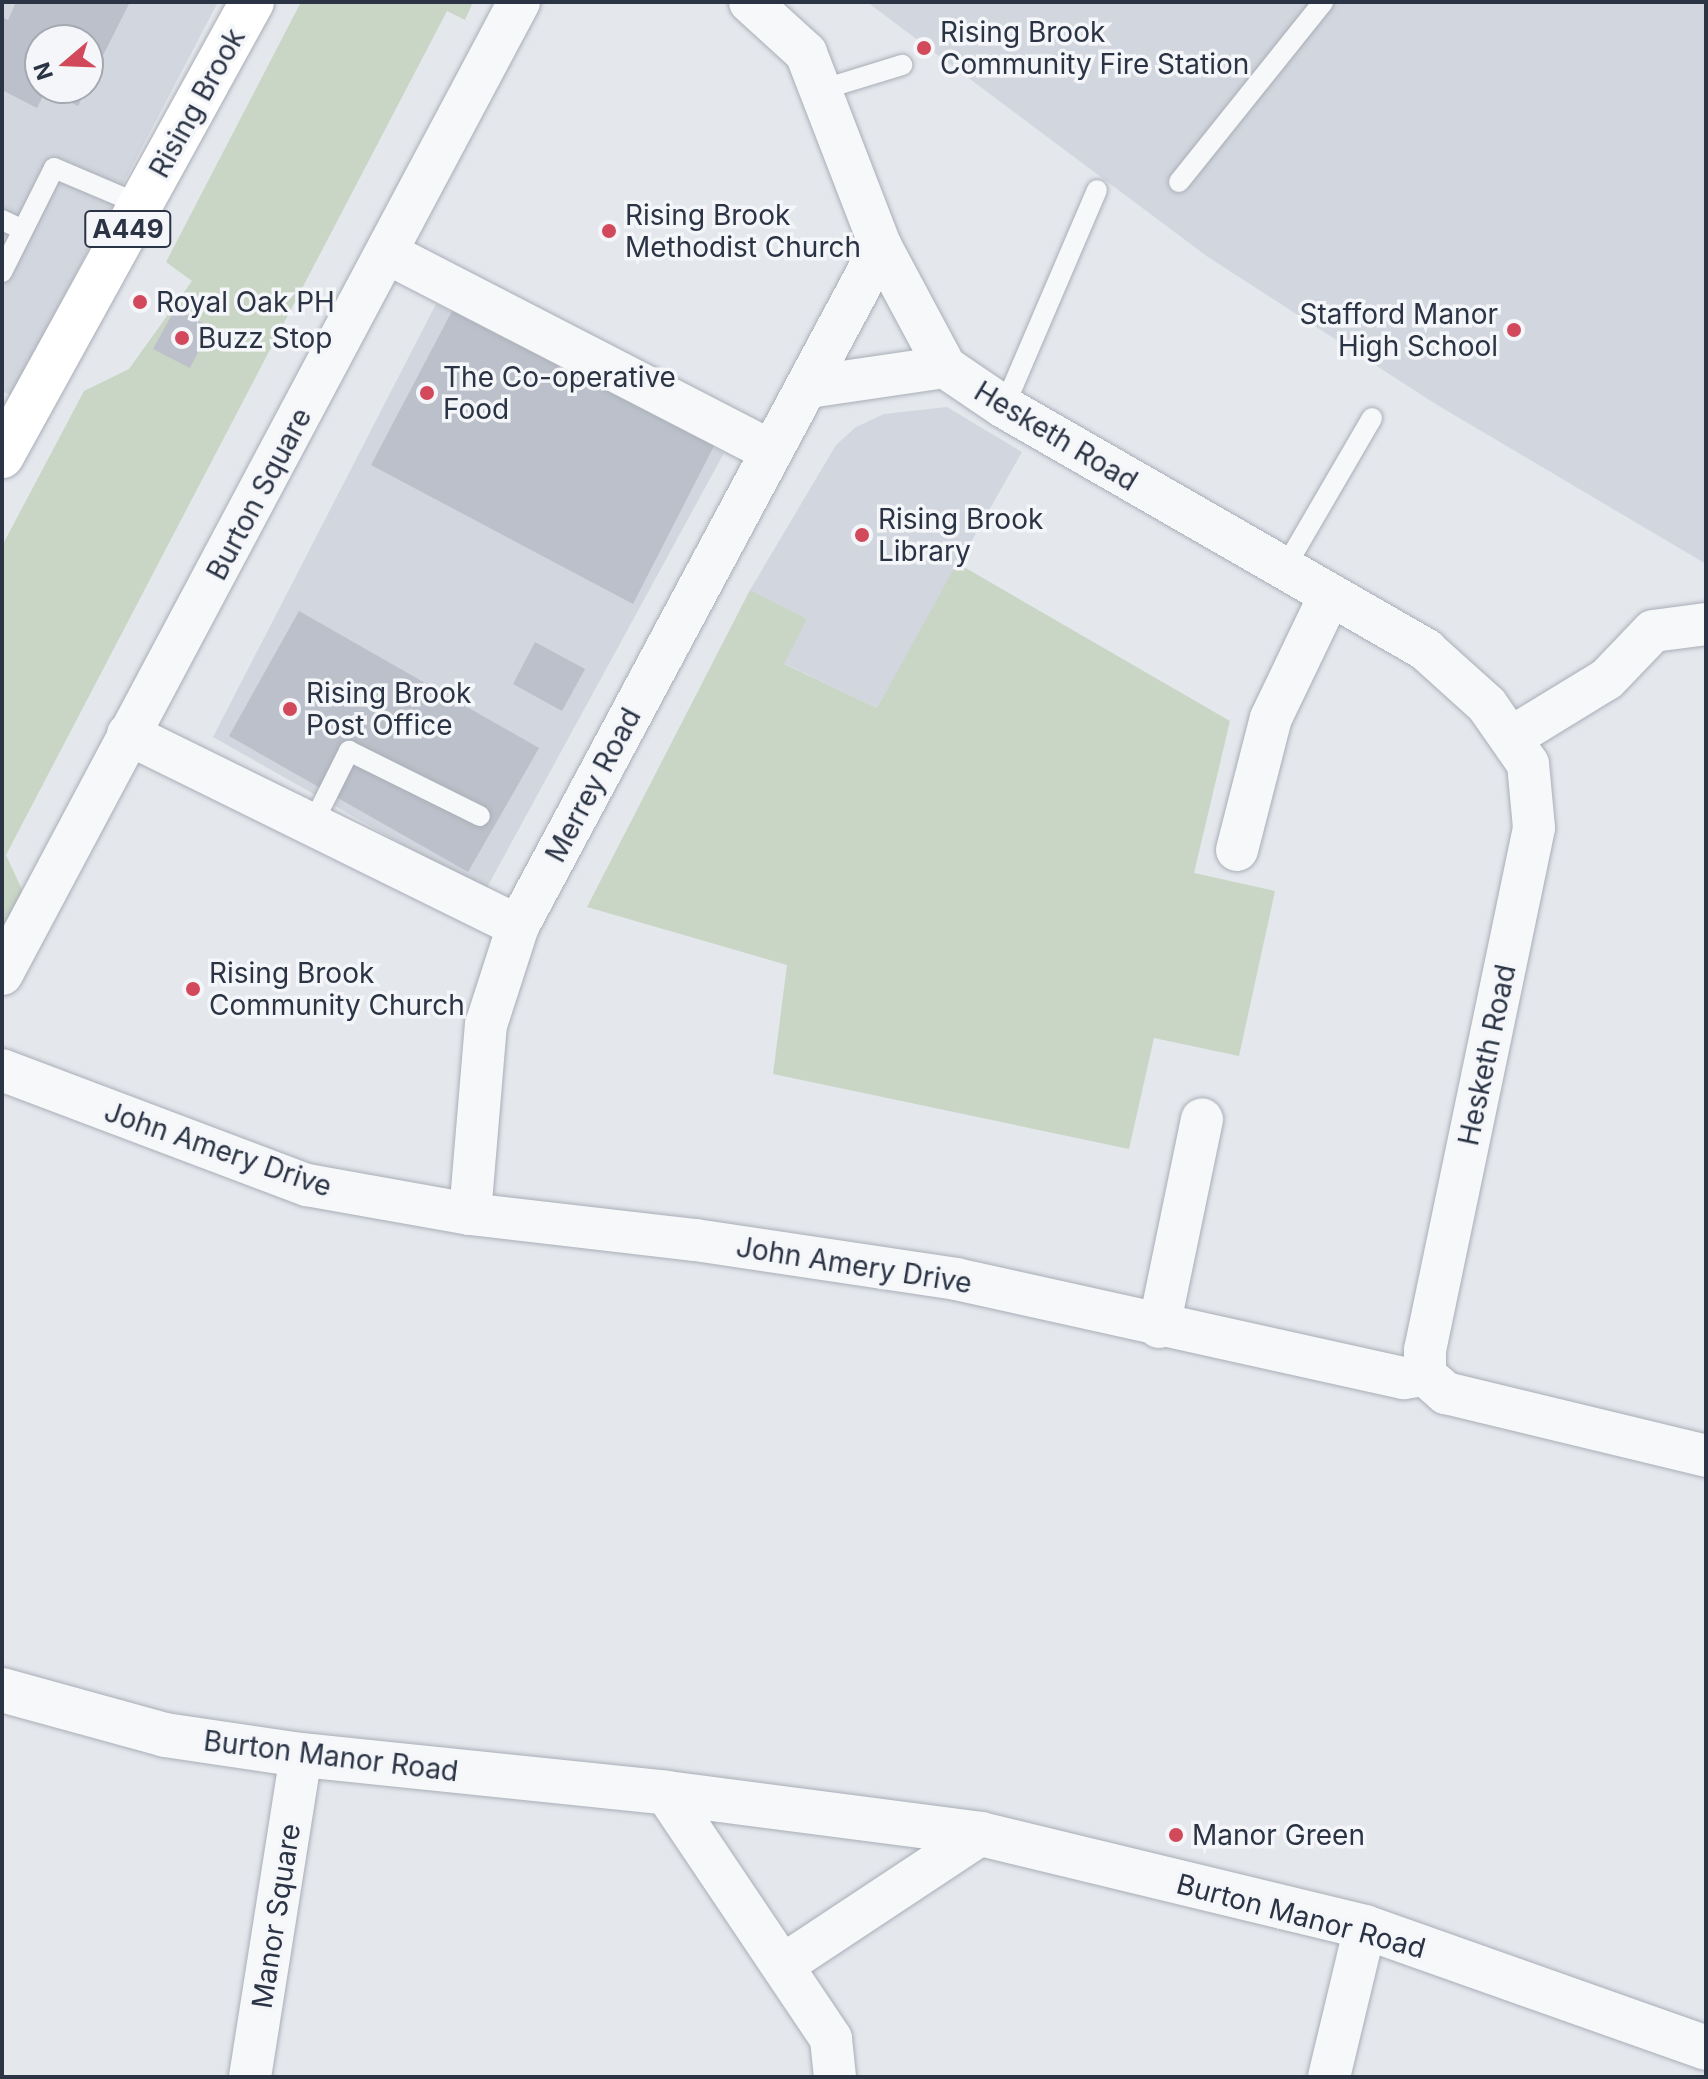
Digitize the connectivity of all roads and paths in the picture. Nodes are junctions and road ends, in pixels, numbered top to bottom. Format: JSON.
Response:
{"nodes":[{"id":1,"x":252,"y":2,"type":"edge"},
{"id":2,"x":519,"y":2,"type":"edge"},
{"id":3,"x":750,"y":2,"type":"edge"},
{"id":4,"x":1323,"y":2,"type":"edge"},
{"id":5,"x":902,"y":65,"type":"dead end"},
{"id":6,"x":824,"y":89,"type":"junction"},
{"id":7,"x":1179,"y":182,"type":"dead end"},
{"id":8,"x":1097,"y":190,"type":"dead end"},
{"id":9,"x":141,"y":205,"type":"junction"},
{"id":10,"x":2,"y":220,"type":"edge"},
{"id":11,"x":23,"y":230,"type":"junction"},
{"id":12,"x":881,"y":247,"type":"junction"},
{"id":13,"x":387,"y":253,"type":"junction"},
{"id":14,"x":2,"y":272,"type":"edge"},
{"id":15,"x":945,"y":367,"type":"junction"},
{"id":16,"x":809,"y":387,"type":"junction"},
{"id":17,"x":1004,"y":407,"type":"junction"},
{"id":18,"x":1372,"y":418,"type":"dead end"},
{"id":19,"x":771,"y":451,"type":"junction"},
{"id":20,"x":2,"y":456,"type":"edge"},
{"id":21,"x":1283,"y":571,"type":"junction"},
{"id":22,"x":1329,"y":597,"type":"junction"},
{"id":23,"x":1706,"y":624,"type":"edge"},
{"id":24,"x":128,"y":734,"type":"junction"},
{"id":25,"x":1512,"y":737,"type":"junction"},
{"id":26,"x":480,"y":816,"type":"dead end"},
{"id":27,"x":312,"y":825,"type":"junction"},
{"id":28,"x":1237,"y":850,"type":"dead end"},
{"id":29,"x":518,"y":926,"type":"junction"},
{"id":30,"x":2,"y":974,"type":"edge"},
{"id":31,"x":2,"y":1070,"type":"edge"},
{"id":32,"x":1202,"y":1119,"type":"dead end"},
{"id":33,"x":470,"y":1214,"type":"junction"},
{"id":34,"x":1159,"y":1327,"type":"junction"},
{"id":35,"x":1425,"y":1375,"type":"junction"},
{"id":36,"x":1706,"y":1456,"type":"edge"},
{"id":37,"x":2,"y":1690,"type":"edge"},
{"id":38,"x":301,"y":1755,"type":"junction"},
{"id":39,"x":666,"y":1793,"type":"junction"},
{"id":40,"x":981,"y":1834,"type":"junction"},
{"id":41,"x":1365,"y":1927,"type":"junction"},
{"id":42,"x":783,"y":1965,"type":"junction"},
{"id":43,"x":1705,"y":2044,"type":"edge"},
{"id":44,"x":250,"y":2077,"type":"edge"},
{"id":45,"x":835,"y":2077,"type":"edge"},
{"id":46,"x":1329,"y":2077,"type":"edge"}],
"edges":[{"from":1,"to":9,"type":"highway","name":"Rising Brook","number":"A449"},
{"from":2,"to":13,"type":"street","name":"Burton Square"},
{"from":3,"to":6,"type":"street","name":"Hesketh Road"},
{"from":4,"to":7,"type":"lane"},
{"from":5,"to":6,"type":"lane"},
{"from":6,"to":12,"type":"street","name":"Hesketh Road"},
{"from":8,"to":17,"type":"lane"},
{"from":9,"to":11,"type":"lane"},
{"from":9,"to":20,"type":"highway","name":"Rising Brook","number":"A449"},
{"from":10,"to":11,"type":"lane"},
{"from":11,"to":14,"type":"lane"},
{"from":12,"to":15,"type":"street","name":"Hesketh Road"},
{"from":12,"to":16,"type":"street","name":"Merrey Road"},
{"from":13,"to":19,"type":"street"},
{"from":13,"to":24,"type":"street","name":"Burton Square"},
{"from":15,"to":16,"type":"street"},
{"from":15,"to":17,"type":"street","name":"Hesketh Road"},
{"from":16,"to":19,"type":"street","name":"Merrey Road"},
{"from":17,"to":21,"type":"street","name":"Hesketh Road"},
{"from":18,"to":21,"type":"lane"},
{"from":19,"to":29,"type":"street","name":"Merrey Road"},
{"from":21,"to":22,"type":"street","name":"Hesketh Road"},
{"from":22,"to":25,"type":"street","name":"Hesketh Road"},
{"from":22,"to":28,"type":"street"},
{"from":23,"to":25,"type":"street"},
{"from":24,"to":27,"type":"street"},
{"from":24,"to":30,"type":"street","name":"Burton Square"},
{"from":25,"to":35,"type":"street","name":"Hesketh Road"},
{"from":26,"to":27,"type":"lane"},
{"from":27,"to":29,"type":"street"},
{"from":29,"to":33,"type":"street","name":"Merrey Road"},
{"from":31,"to":33,"type":"street","name":"John Amery Drive"},
{"from":32,"to":34,"type":"street"},
{"from":33,"to":34,"type":"street","name":"John Amery Drive"},
{"from":34,"to":35,"type":"street","name":"John Amery Drive"},
{"from":35,"to":36,"type":"street"},
{"from":37,"to":38,"type":"street","name":"Burton Manor Road"},
{"from":38,"to":39,"type":"street","name":"Burton Manor Road"},
{"from":38,"to":44,"type":"street","name":"Manor Square"},
{"from":39,"to":40,"type":"street","name":"Burton Manor Road"},
{"from":39,"to":42,"type":"street"},
{"from":40,"to":41,"type":"street","name":"Burton Manor Road"},
{"from":40,"to":42,"type":"street"},
{"from":41,"to":43,"type":"street","name":"Burton Manor Road"},
{"from":41,"to":46,"type":"street"},
{"from":42,"to":45,"type":"street"}]}
